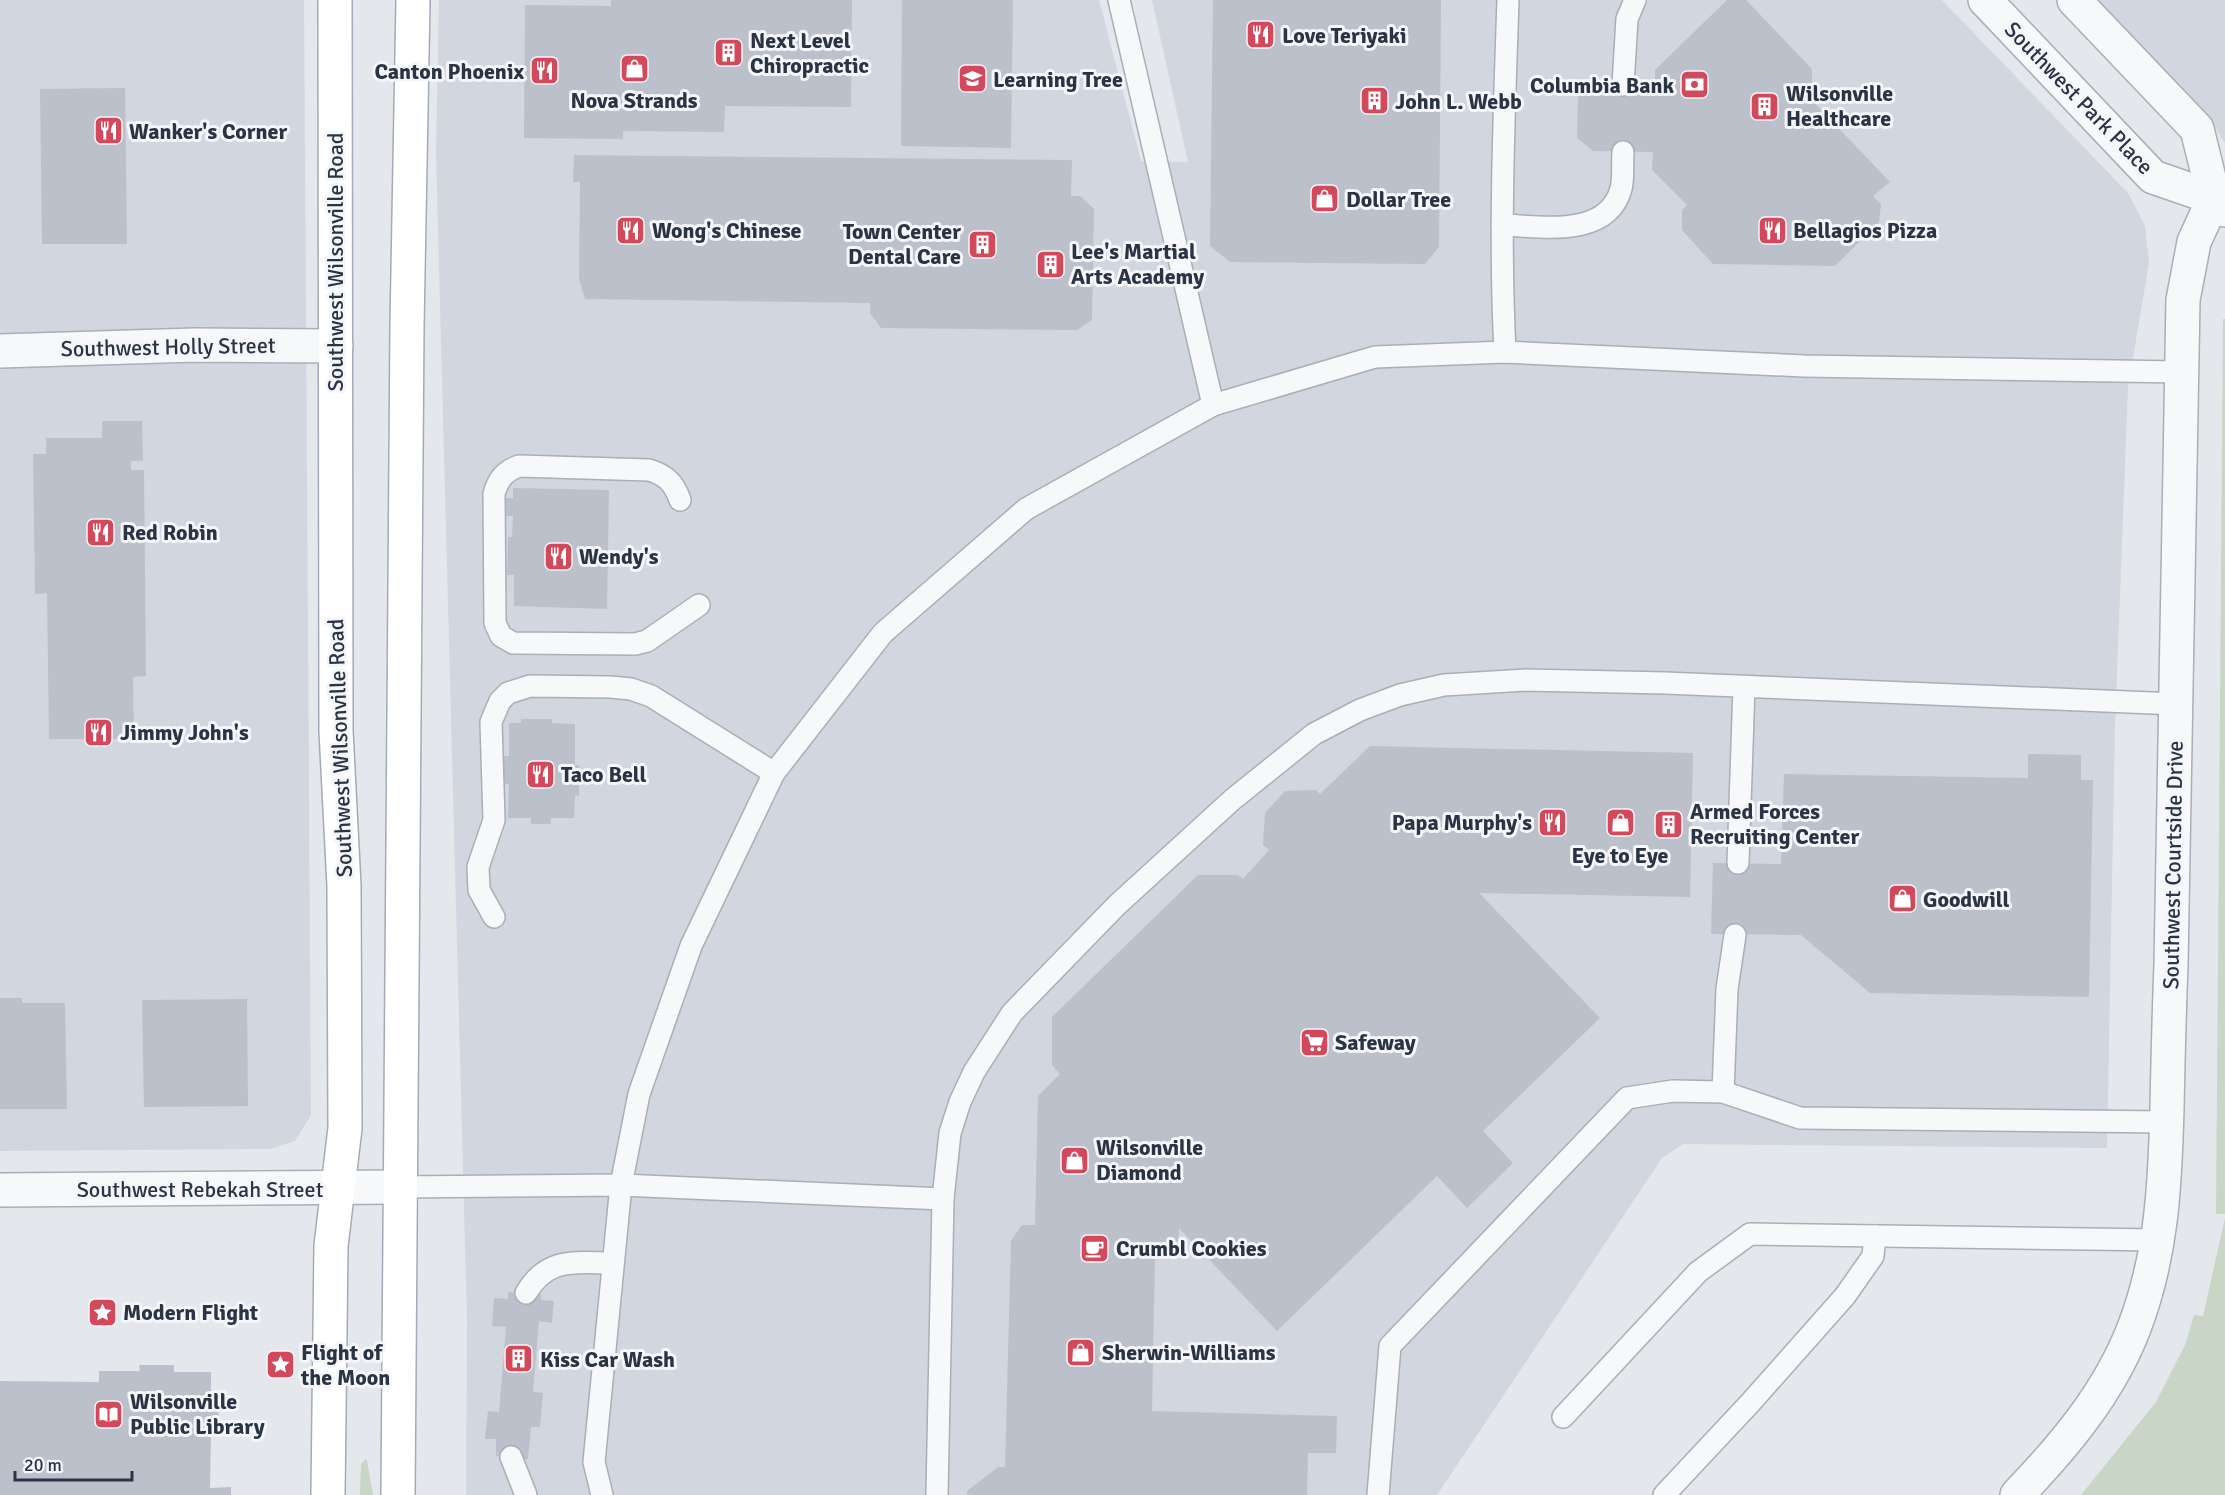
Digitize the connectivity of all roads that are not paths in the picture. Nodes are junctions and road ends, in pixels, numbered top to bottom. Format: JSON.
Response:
{"nodes":[{"id":1,"x":334,"y":0,"type":"edge"},
{"id":2,"x":413,"y":0,"type":"edge"},
{"id":3,"x":1119,"y":0,"type":"edge"},
{"id":4,"x":1508,"y":0,"type":"edge"},
{"id":5,"x":1635,"y":0,"type":"edge"},
{"id":6,"x":1984,"y":0,"type":"edge"},
{"id":7,"x":2074,"y":0,"type":"edge"},
{"id":8,"x":1623,"y":85,"type":"dead end"},
{"id":9,"x":1623,"y":152,"type":"dead end"},
{"id":10,"x":2221,"y":198,"type":"edge"},
{"id":11,"x":1502,"y":225,"type":"junction"},
{"id":12,"x":336,"y":346,"type":"junction"},
{"id":13,"x":0,"y":351,"type":"edge"},
{"id":14,"x":1505,"y":352,"type":"junction"},
{"id":15,"x":2181,"y":372,"type":"junction"},
{"id":16,"x":1213,"y":405,"type":"junction"},
{"id":17,"x":680,"y":500,"type":"dead end"},
{"id":18,"x":699,"y":605,"type":"dead end"},
{"id":19,"x":1744,"y":687,"type":"junction"},
{"id":20,"x":2177,"y":704,"type":"junction"},
{"id":21,"x":774,"y":773,"type":"junction"},
{"id":22,"x":1738,"y":863,"type":"dead end"},
{"id":23,"x":494,"y":917,"type":"dead end"},
{"id":24,"x":1735,"y":935,"type":"dead end"},
{"id":25,"x":1723,"y":1092,"type":"junction"},
{"id":26,"x":2166,"y":1122,"type":"junction"},
{"id":27,"x":621,"y":1185,"type":"junction"},
{"id":28,"x":400,"y":1187,"type":"junction"},
{"id":29,"x":338,"y":1188,"type":"junction"},
{"id":30,"x":0,"y":1190,"type":"edge"},
{"id":31,"x":943,"y":1199,"type":"junction"},
{"id":32,"x":1875,"y":1236,"type":"junction"},
{"id":33,"x":2158,"y":1240,"type":"junction"},
{"id":34,"x":614,"y":1263,"type":"junction"},
{"id":35,"x":526,"y":1293,"type":"dead end"},
{"id":36,"x":1563,"y":1417,"type":"dead end"},
{"id":37,"x":511,"y":1457,"type":"dead end"},
{"id":38,"x":328,"y":1495,"type":"edge"},
{"id":39,"x":398,"y":1495,"type":"edge"},
{"id":40,"x":526,"y":1495,"type":"edge"},
{"id":41,"x":602,"y":1495,"type":"edge"},
{"id":42,"x":937,"y":1495,"type":"edge"},
{"id":43,"x":1378,"y":1495,"type":"edge"},
{"id":44,"x":1664,"y":1495,"type":"edge"},
{"id":45,"x":2017,"y":1495,"type":"edge"}],
"edges":[{"from":1,"to":12,"type":"main road","name":"Southwest Wilsonville Road"},
{"from":2,"to":28,"type":"main road"},
{"from":3,"to":16,"type":"lane"},
{"from":4,"to":11,"type":"lane"},
{"from":5,"to":8,"type":"lane"},
{"from":6,"to":10,"type":"street","name":"Southwest Park Place"},
{"from":7,"to":10,"type":"street"},
{"from":9,"to":11,"type":"lane"},
{"from":10,"to":15,"type":"street","name":"Southwest Courtside Drive"},
{"from":11,"to":14,"type":"lane"},
{"from":12,"to":13,"type":"street","name":"Southwest Holly Street"},
{"from":12,"to":29,"type":"main road","name":"Southwest Wilsonville Road"},
{"from":14,"to":15,"type":"lane"},
{"from":14,"to":16,"type":"lane"},
{"from":15,"to":20,"type":"street","name":"Southwest Courtside Drive"},
{"from":16,"to":21,"type":"lane"},
{"from":17,"to":18,"type":"lane"},
{"from":19,"to":20,"type":"lane"},
{"from":19,"to":22,"type":"lane"},
{"from":19,"to":31,"type":"lane"},
{"from":20,"to":26,"type":"street","name":"Southwest Courtside Drive"},
{"from":21,"to":23,"type":"lane"},
{"from":21,"to":27,"type":"lane"},
{"from":24,"to":25,"type":"lane"},
{"from":25,"to":26,"type":"lane"},
{"from":25,"to":43,"type":"lane"},
{"from":26,"to":33,"type":"street","name":"Southwest Courtside Drive"},
{"from":27,"to":28,"type":"lane"},
{"from":27,"to":31,"type":"lane"},
{"from":27,"to":34,"type":"lane"},
{"from":28,"to":29,"type":"street","name":"Southwest Rebekah Street"},
{"from":28,"to":39,"type":"main road"},
{"from":29,"to":30,"type":"street","name":"Southwest Rebekah Street"},
{"from":29,"to":38,"type":"main road","name":"Southwest Wilsonville Road"},
{"from":31,"to":42,"type":"lane"},
{"from":32,"to":33,"type":"lane"},
{"from":32,"to":36,"type":"lane"},
{"from":32,"to":44,"type":"lane"},
{"from":33,"to":45,"type":"street","name":"Southwest Courtside Drive"},
{"from":34,"to":35,"type":"lane"},
{"from":34,"to":41,"type":"lane"},
{"from":37,"to":40,"type":"lane"}]}
